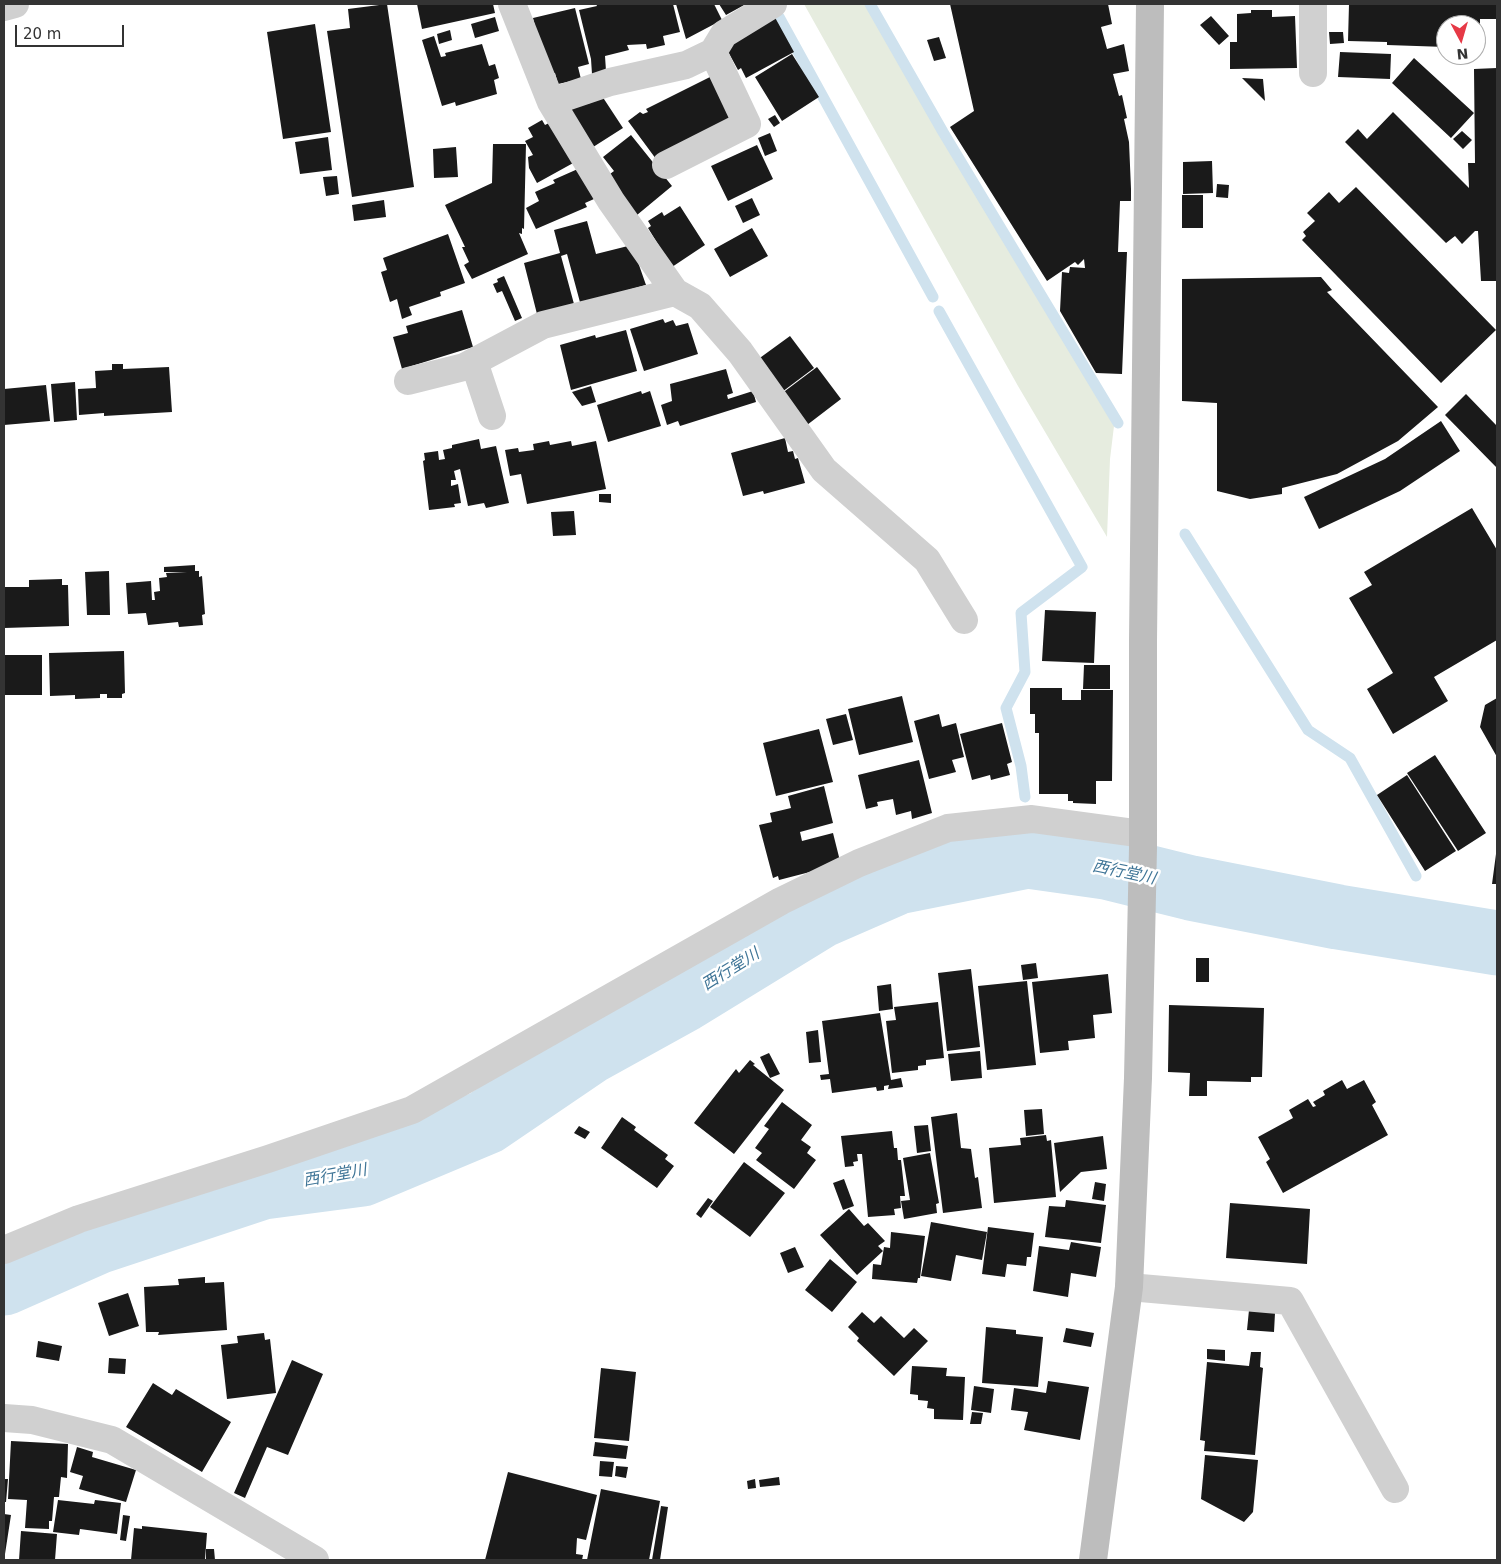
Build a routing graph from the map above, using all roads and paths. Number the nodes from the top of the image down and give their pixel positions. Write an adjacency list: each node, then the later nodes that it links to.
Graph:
1 (15, 4): 6 (street)
2 (512, 4): 9 (street)
3 (773, 4): 7 (street)
4 (1150, 4): 16 (street)
5 (1313, 4): 8 (street)
6 (4, 7)
7 (712, 52): 9 (street); 10 (street)
8 (1313, 73)
9 (551, 102): 11 (street)
10 (666, 165)
11 (675, 292): 12 (street); 15 (street)
12 (474, 362): 13 (street); 14 (street)
13 (408, 381)
14 (492, 416)
15 (964, 620)
16 (1143, 841): 17 (street); 18 (street)
17 (4, 1250)
18 (1129, 1287): 20 (street); 22 (street)
19 (4, 1418): 21 (street)
20 (1395, 1489)
21 (315, 1560)
22 (1093, 1560)

